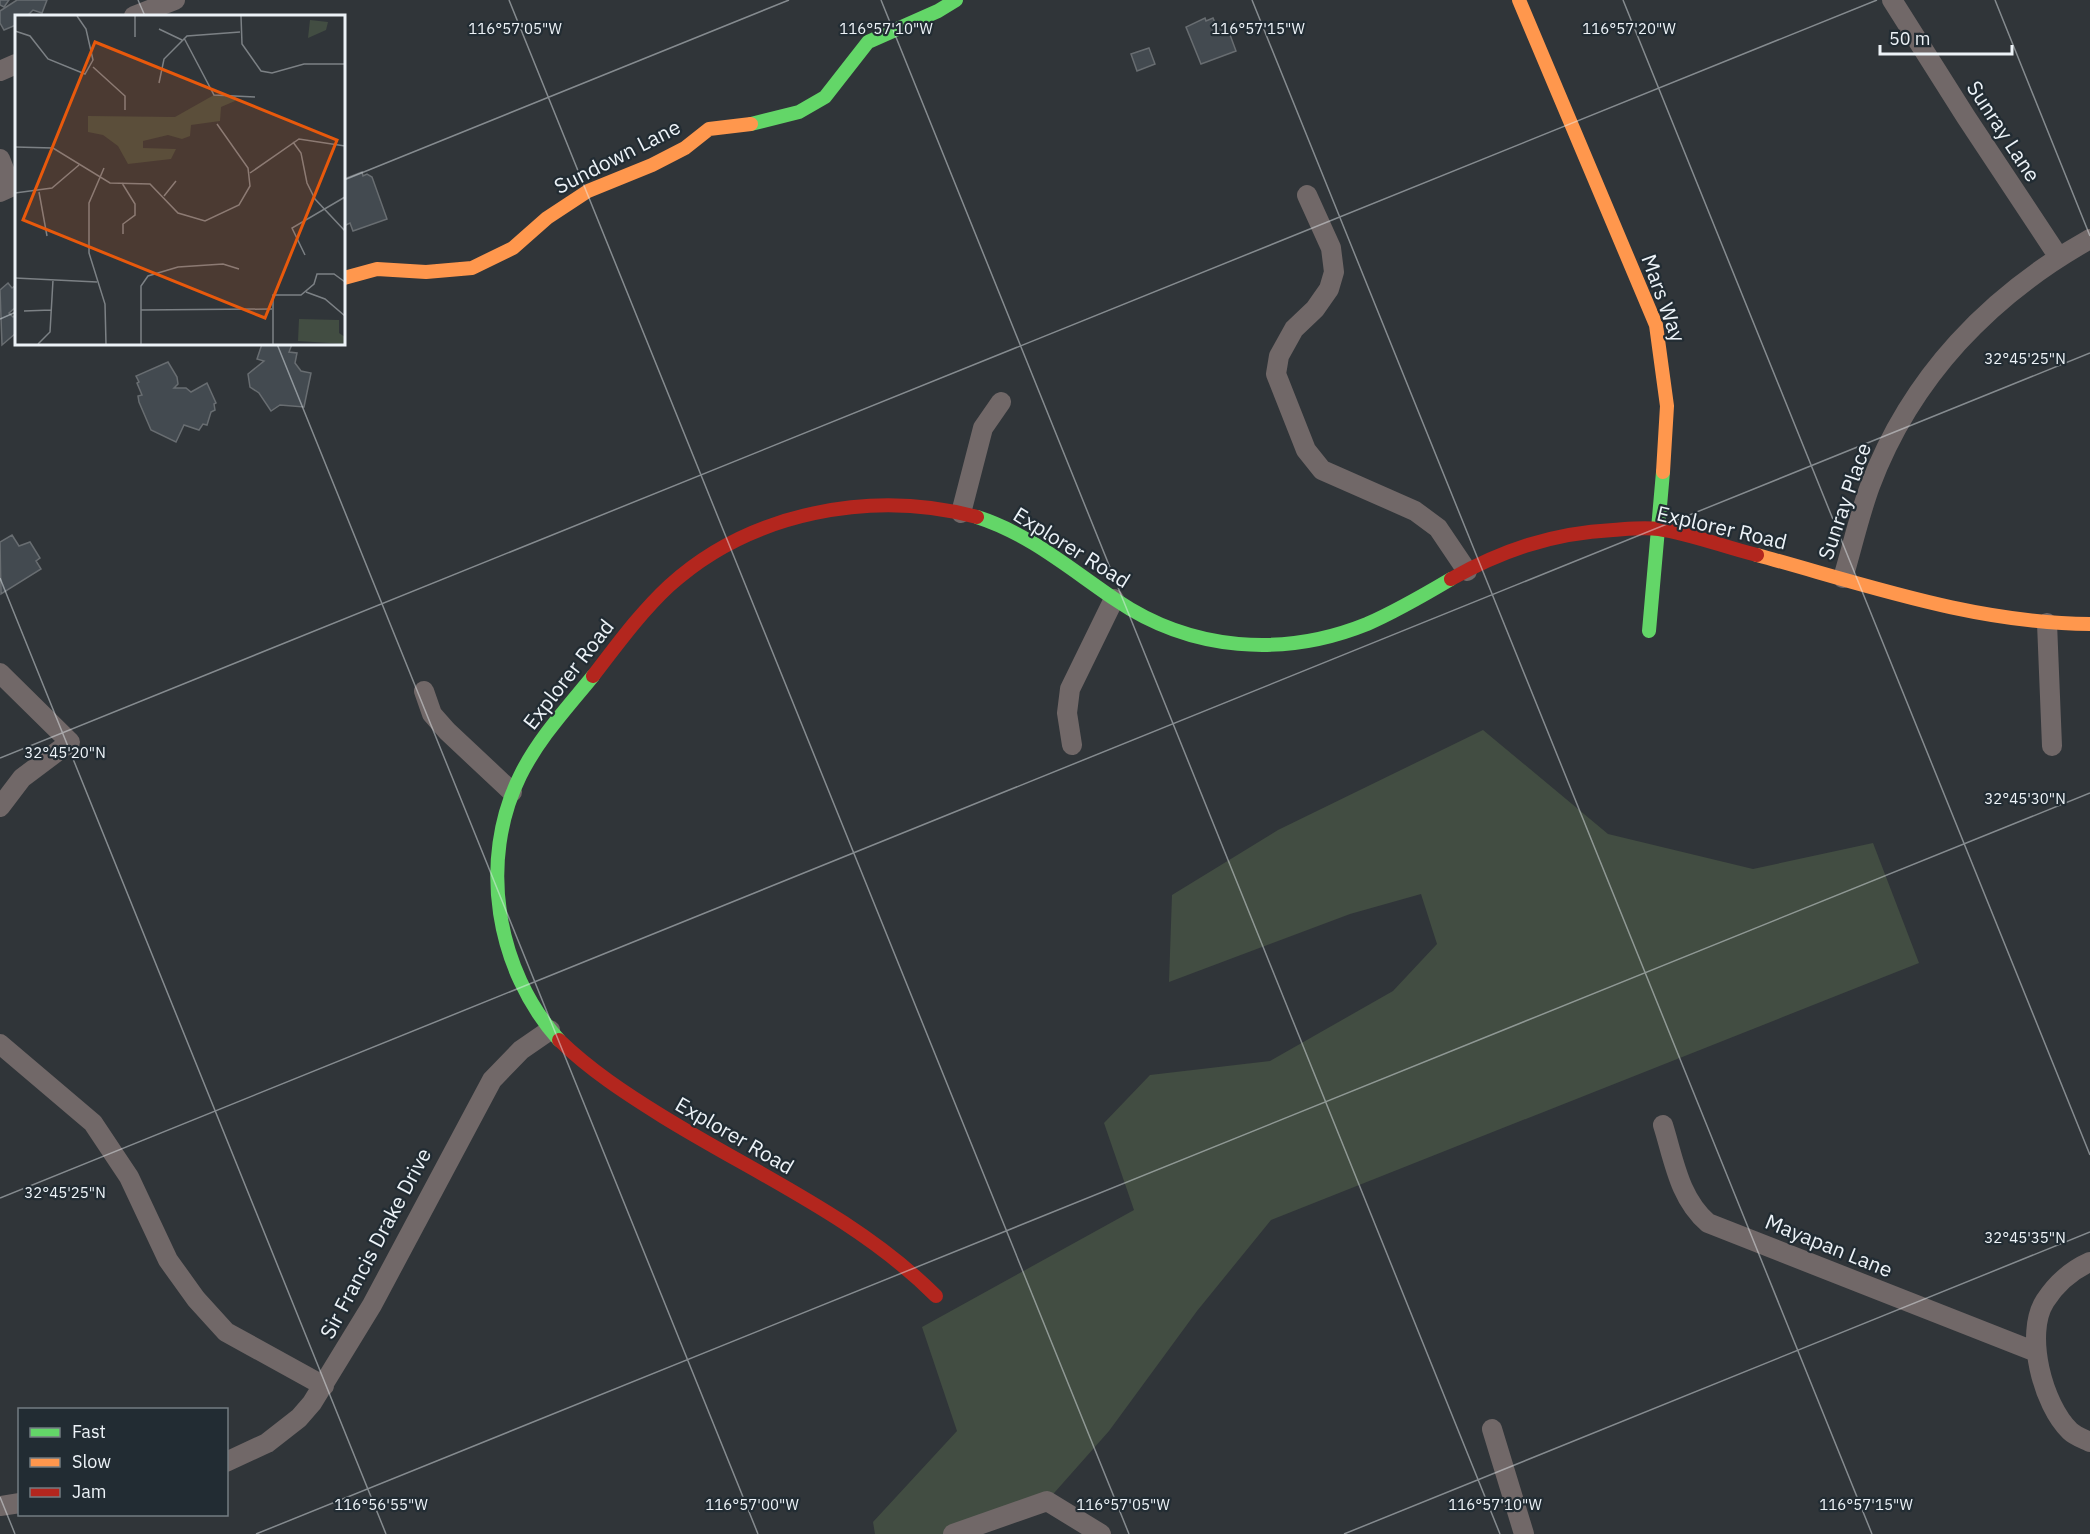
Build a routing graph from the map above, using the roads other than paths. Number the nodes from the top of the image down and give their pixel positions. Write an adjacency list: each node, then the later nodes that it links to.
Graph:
1 (174, 0): 5 (street)
2 (956, 0): 13 (street, Sundown Lane)
3 (1519, 0): 16 (street, Mars Way)
4 (1892, 0): 12 (street, Sunray Lane)
5 (136, 15)
6 (15, 64): 7 (street)
7 (0, 71)
8 (0, 159): 9 (street)
9 (0, 192)
10 (1307, 195): 17 (street)
11 (2090, 239): 12 (street, Sunray Place)
12 (2058, 256): 18 (street, Sunray Place)
13 (345, 278)
14 (1001, 402): 15 (street)
15 (961, 513): 19 (street, Explorer Road); 27 (street, Explorer Road)
16 (1658, 529): 17 (street, Explorer Road); 18 (street, Explorer Road); 22 (street, Mars Way)
17 (1467, 571): 19 (street, Explorer Road)
18 (1843, 578): 20 (street, Explorer Road)
19 (1114, 599): 25 (street)
20 (2047, 622): 21 (street, Explorer Road); 26 (street)
21 (2090, 624)
22 (1649, 631)
23 (0, 673): 28 (street)
24 (424, 691): 27 (street)
25 (1072, 745)
26 (2052, 746)
27 (512, 792): 29 (street, Explorer Road)
28 (0, 807)
29 (550, 1030): 33 (street, Explorer Road); 35 (street, Sir Francis Drake Drive)
30 (0, 1044): 35 (street)
31 (1663, 1125): 34 (street, Mayapan Lane)
32 (2090, 1262): 34 (street)
33 (936, 1296)
34 (2036, 1352): 37 (street)
35 (324, 1386): 38 (street, Sir Francis Drake Drive)
36 (1492, 1428): 43 (street)
37 (2090, 1442)
38 (228, 1461)
39 (18, 1503): 40 (street)
40 (0, 1506)
41 (953, 1534): 42 (street)
42 (1101, 1534)
43 (1524, 1534)

